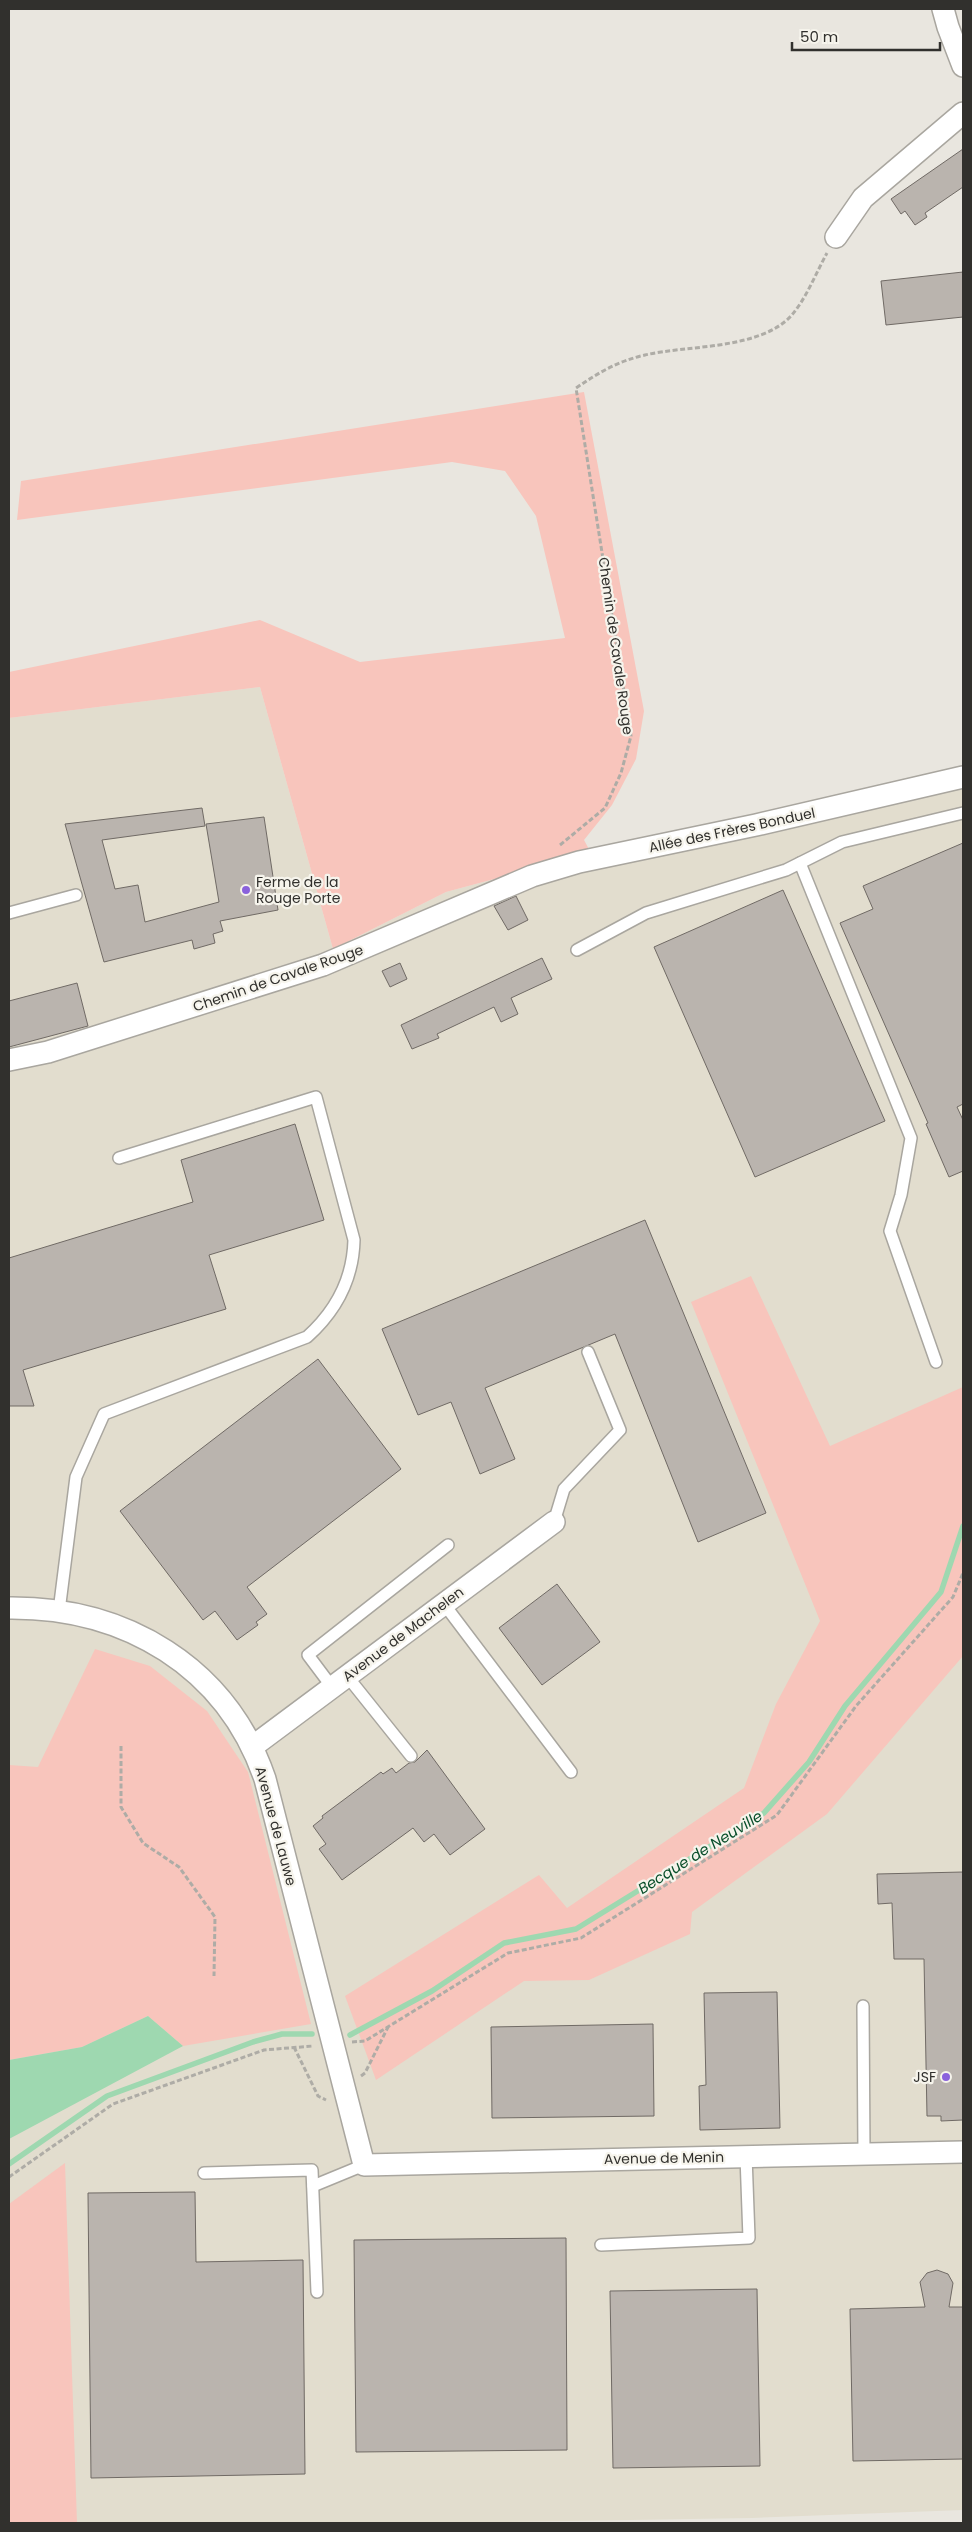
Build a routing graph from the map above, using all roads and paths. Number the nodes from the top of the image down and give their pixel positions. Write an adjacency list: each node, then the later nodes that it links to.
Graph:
1 (943, 9): 2 (street)
2 (963, 66)
3 (963, 113): 4 (street)
4 (836, 237): 7 (path, Chemin de Cavale Rouge)
5 (963, 777): 9 (street, Allée des Frères Bonduel)
6 (963, 813): 8 (lane)
7 (552, 851)
8 (800, 863): 12 (lane); 16 (lane)
9 (502, 887): 13 (street, Chemin de Cavale Rouge)
10 (76, 895): 11 (lane)
11 (9, 914)
12 (577, 950)
13 (9, 1060)
14 (119, 1158): 22 (lane)
15 (588, 1352): 17 (lane)
16 (936, 1362)
17 (554, 1522): 20 (street, Avenue de Machelen)
18 (448, 1545): 23 (lane)
19 (963, 1573): 30 (path)
20 (444, 1604): 23 (street, Avenue de Machelen); 27 (lane)
21 (9, 1608): 22 (street, Avenue de Lauwe)
22 (59, 1610): 25 (street, Avenue de Lauwe)
23 (340, 1682): 25 (street, Avenue de Machelen); 26 (lane)
24 (120, 1746): 28 (path)
25 (252, 1747): 34 (street, Avenue de Lauwe)
26 (411, 1756)
27 (570, 1772)
28 (214, 1976)
29 (862, 2006): 37 (lane)
30 (389, 2027): 31 (path); 34 (path)
31 (351, 2042)
32 (312, 2046): 33 (path)
33 (294, 2047): 35 (path); 41 (path)
34 (344, 2088): 35 (street, Avenue de Lauwe)
35 (351, 2113): 39 (street, Avenue de Lauwe)
36 (963, 2152): 37 (street, Avenue de Menin)
37 (864, 2154): 38 (street, Avenue de Menin)
38 (746, 2156): 39 (street, Avenue de Menin); 43 (lane)
39 (364, 2164): 42 (lane)
40 (204, 2173): 42 (lane)
41 (9, 2177)
42 (313, 2186): 44 (lane)
43 (601, 2245)
44 (317, 2292)

